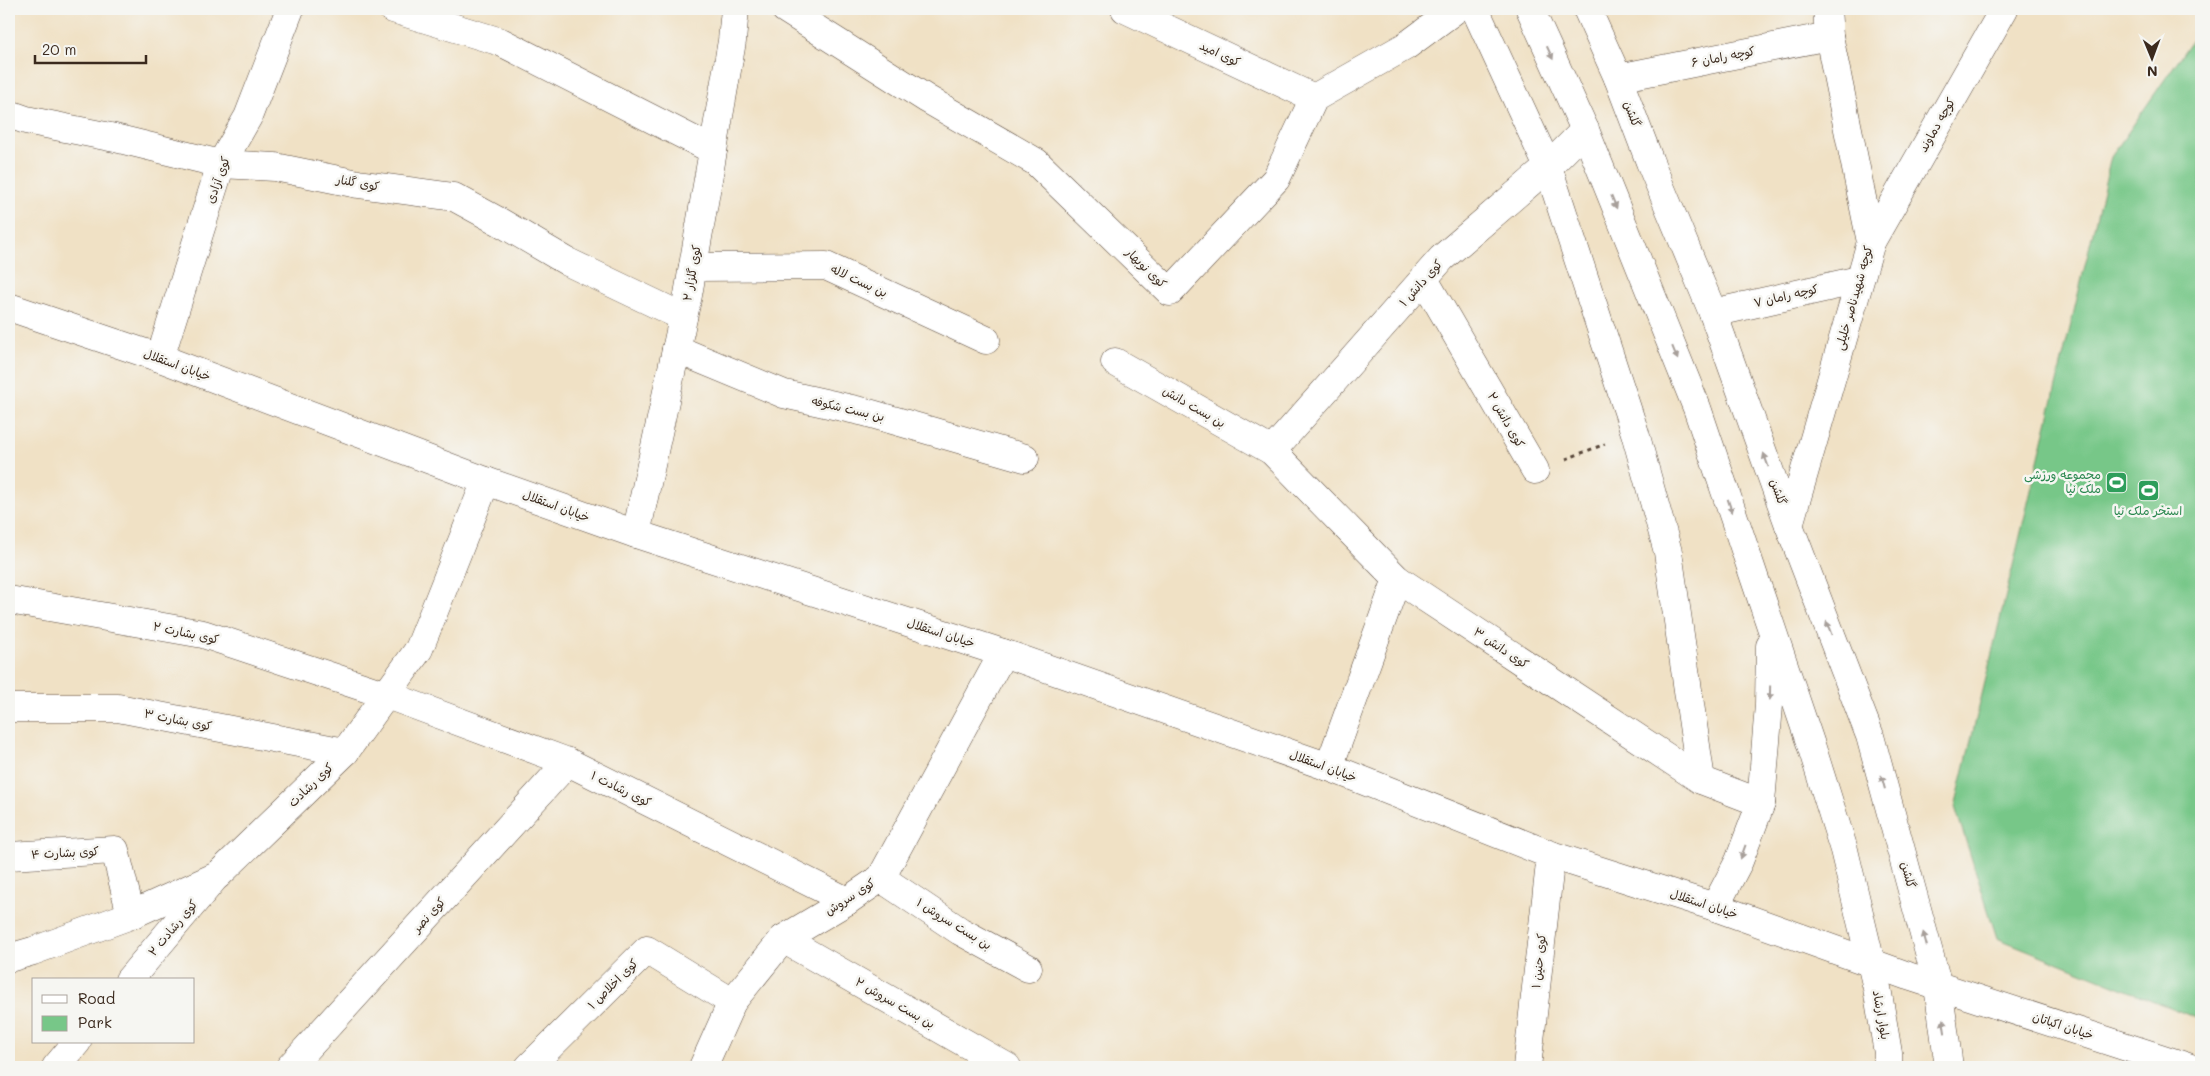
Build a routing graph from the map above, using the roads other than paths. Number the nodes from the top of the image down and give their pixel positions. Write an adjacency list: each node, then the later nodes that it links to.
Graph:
1 (286, 9): 18 (street, کوی آزادی)
2 (393, 9): 17 (street)
3 (735, 9): 17 (street, کوی گلزار ۲)
4 (785, 9): 14 (street, کوی نوبهار)
5 (1126, 9): 14 (street, کوی امید)
6 (1456, 9): 14 (street)
7 (1475, 9): 19 (street)
8 (1530, 9): 16 (street, one-way to 16)
9 (1587, 9): 13 (street, گلشن)
10 (1826, 9): 12 (street, کوچه شهیدناصر خلیلی)
11 (2004, 9): 20 (street, کوچه دماوند)
12 (1829, 36): 13 (street, کوچه رامان ۶); 20 (street, کوچه شهیدناصر خلیلی)
13 (1618, 78): 25 (street, گلشن)
14 (1314, 98)
15 (9, 114): 18 (street, کوی گلنار)
16 (1585, 130): 19 (street, کوی دانش ۱); 39 (street, one-way to 39)
17 (713, 150): 21 (street, کوی گلزار ۲)
18 (221, 164): 26 (street, کوی گلنار); 29 (street, کوی آزادی)
19 (1548, 167): 22 (street, کوی دانش ۱); 46 (street)
20 (1871, 242): 23 (street, کوچه شهیدناصر خلیلی)
21 (693, 268): 26 (street, کوی گلزار ۲); 27 (street, بن بست لاله)
22 (1424, 279): 31 (street, کوی دانش ۱); 33 (street, کوی دانش ۲)
23 (1859, 280): 25 (street, کوچه رامان ۷); 35 (street, کوچه شهیدناصر خلیلی)
24 (9, 307): 29 (street, خیابان استقلال)
25 (1713, 313): 35 (street, گلشن, one-way to 25)
26 (683, 317): 28 (street, کوی گلزار ۲)
27 (986, 340)
28 (676, 350): 32 (street, بن بست شکوفه); 36 (street, کوی گلزار ۲)
29 (160, 358): 34 (street, خیابان استقلال)
30 (1115, 362): 31 (street, بن بست دانش)
31 (1272, 451): 37 (street, کوی دانش ۳)
32 (1025, 458)
33 (1535, 470)
34 (486, 481): 36 (street, خیابان استقلال); 41 (street, کوی رشادت)
35 (1790, 525): 60 (street, گلشن, one-way to 35)
36 (636, 534): 40 (street, خیابان استقلال)
37 (1397, 579): 45 (street); 46 (street, کوی دانش ۳)
38 (9, 600): 41 (street, کوی بشارت ۲)
39 (1771, 627): 47 (street, one-way to 47); 57 (street)
40 (1003, 653): 45 (street, خیابان استقلال); 51 (street, کوی سروش)
41 (387, 695): 43 (street, کوی رشادت); 44 (street, کوی رشادت ۱)
42 (9, 708): 43 (street, کوی بشارت ۳)
43 (345, 752): 50 (street, کوی رشادت)
44 (568, 762): 52 (street, کوی رشادت ۱); 64 (street, کوی نصر)
45 (1329, 767): 48 (street, خیابان استقلال)
46 (1701, 780): 47 (street, کوی دانش ۳)
47 (1761, 803): 53 (street, one-way to 53)
48 (1551, 855): 53 (street, خیابان استقلال); 68 (street, کوی حنین ۱)
49 (9, 856): 54 (street, کوی بشارت ۴)
50 (216, 876): 54 (street, کوی رشادت); 59 (street, کوی رشادت ۲)
51 (881, 878): 52 (street, کوی سروش); 58 (street, بن بست سروش ۱)
52 (847, 901): 55 (street, کوی سروش)
53 (1715, 907): 57 (street, خیابان استقلال)
54 (131, 915): 56 (street, کوی رشادت)
55 (783, 939): 61 (street, کوی سروش); 67 (street, بن بست سروش ۲)
56 (9, 958)
57 (1871, 963): 60 (street, خیابان استقلال); 69 (street, بلوار ارشاد)
58 (1028, 968)
59 (131, 978)
60 (1938, 986): 70 (street, one-way to 60); 71 (street, خیابان اکباتان)
61 (732, 1002): 65 (street, کوی اخلاص ۱); 66 (street, کوی سروش)
62 (75, 1044): 63 (street)
63 (56, 1067)
64 (290, 1067)
65 (529, 1067)
66 (702, 1067)
67 (1007, 1067)
68 (1527, 1067)
69 (1888, 1067)
70 (1949, 1067)
71 (2188, 1067)

